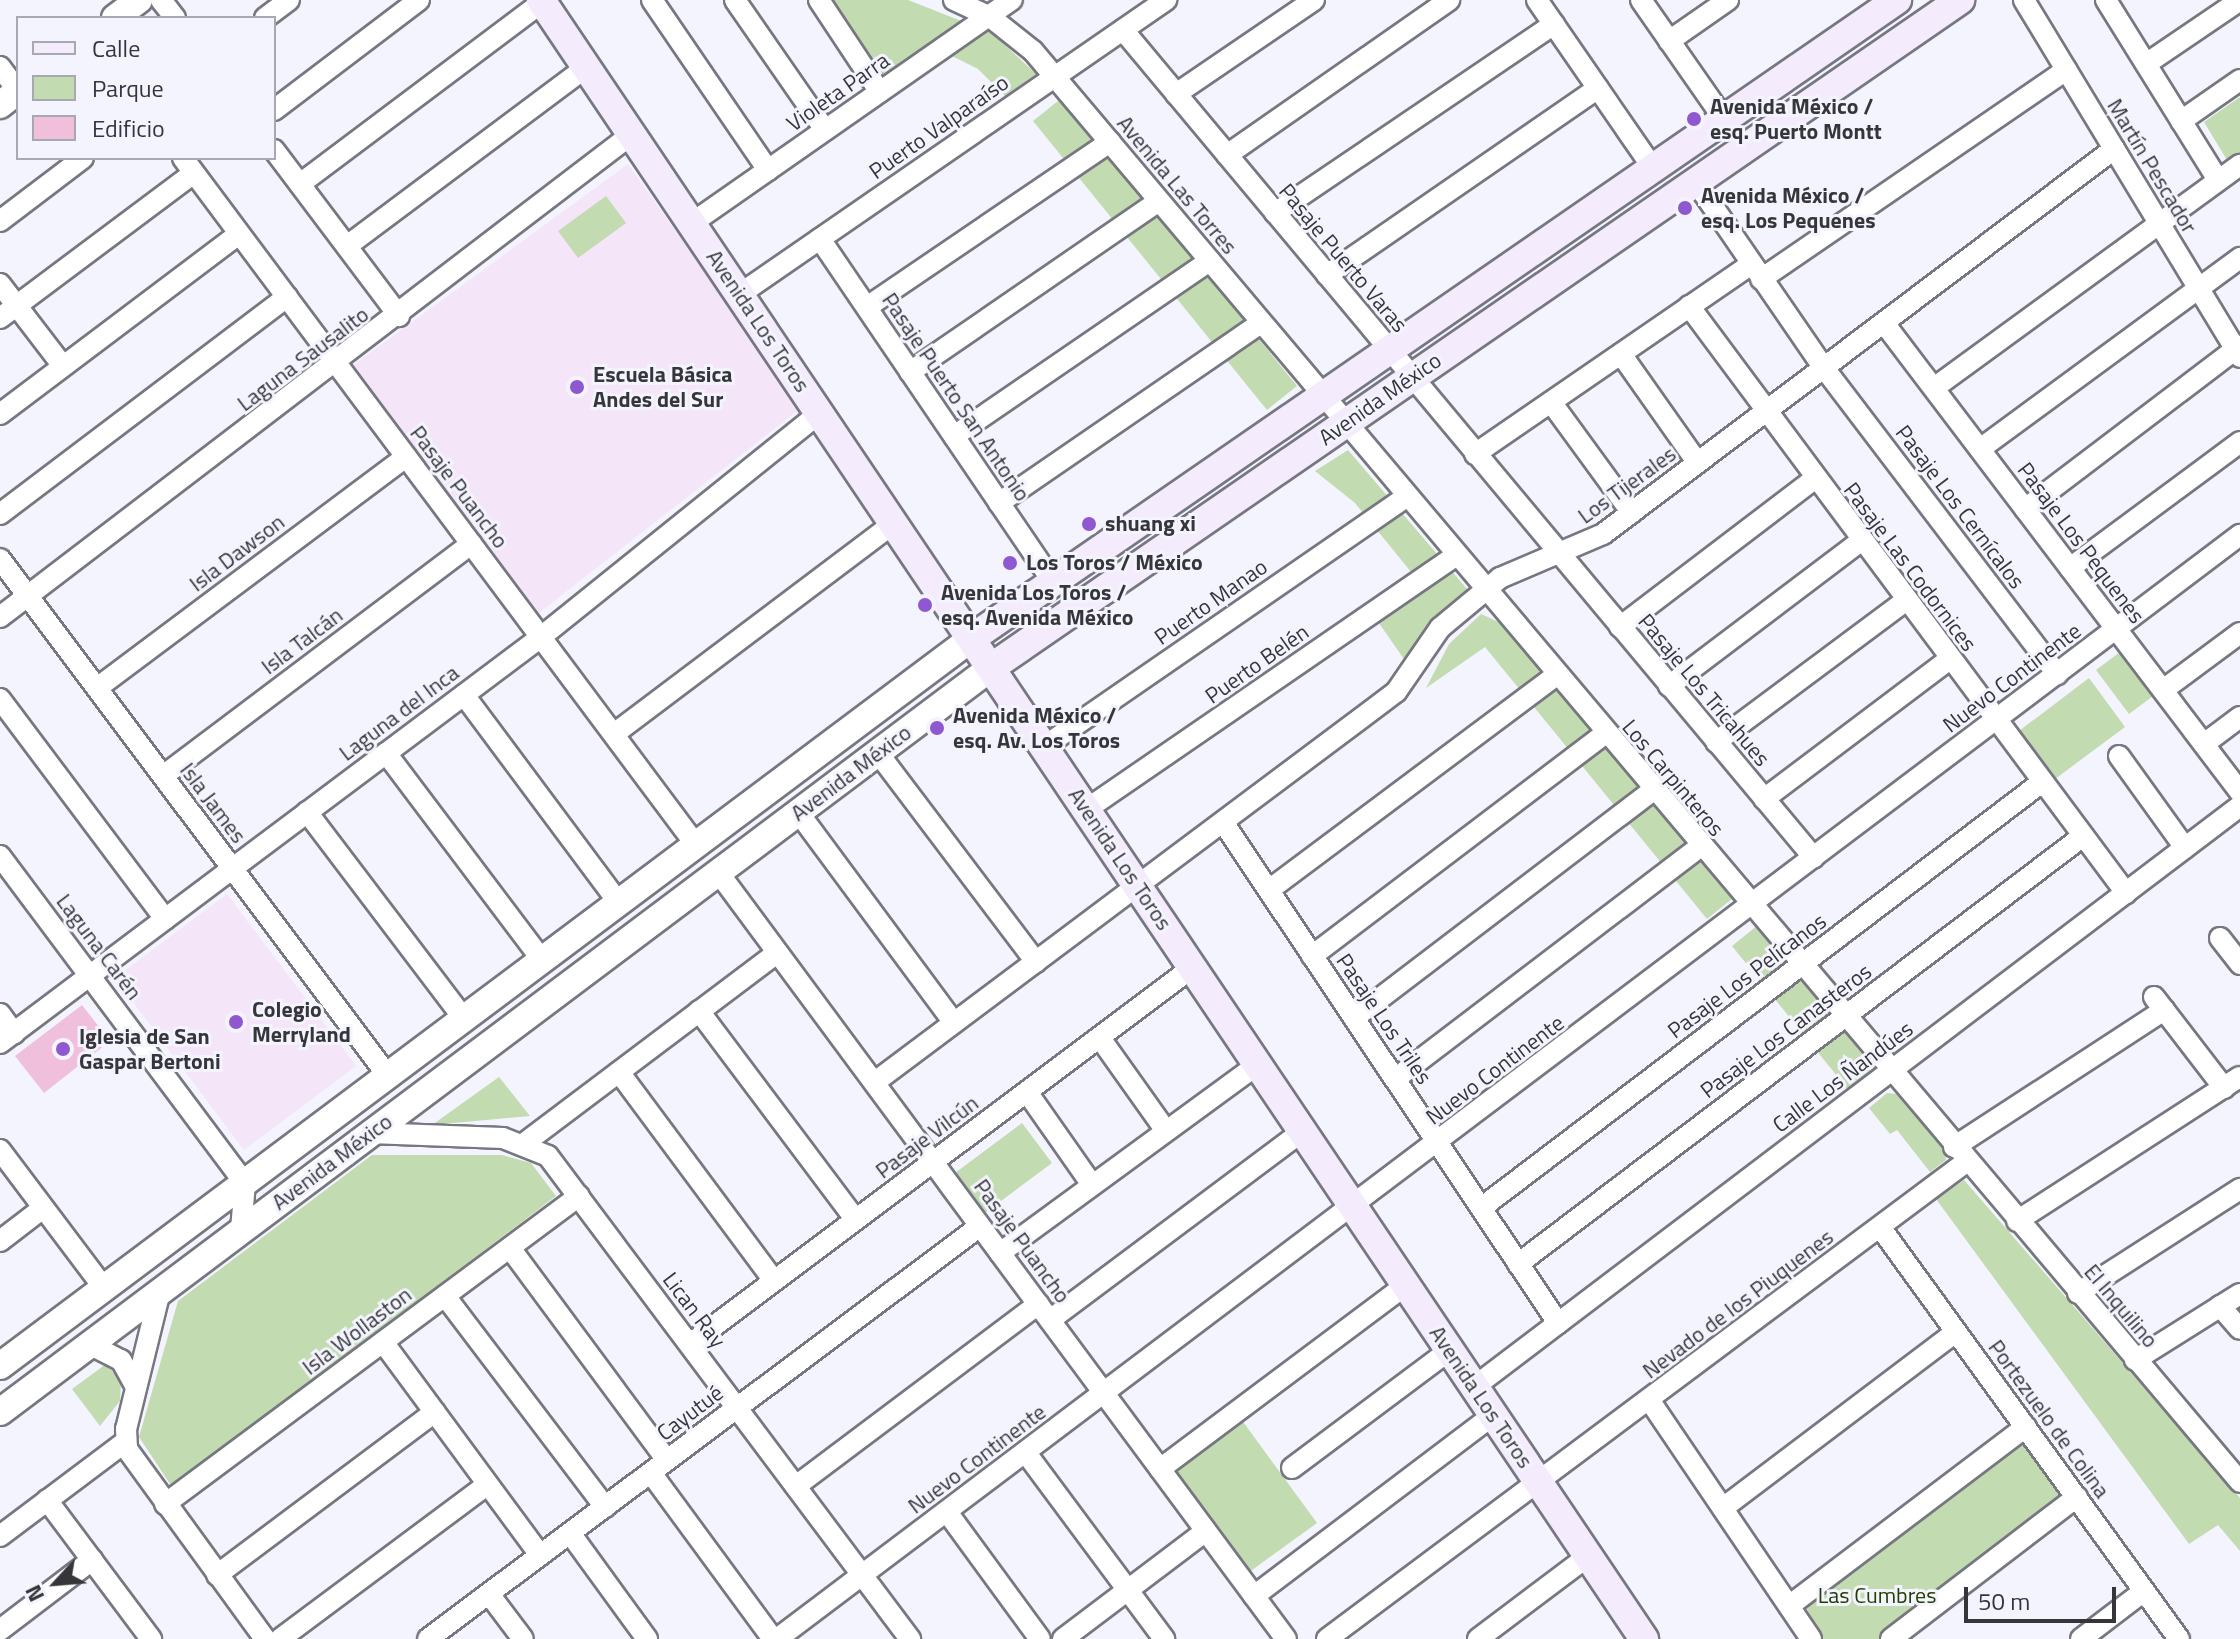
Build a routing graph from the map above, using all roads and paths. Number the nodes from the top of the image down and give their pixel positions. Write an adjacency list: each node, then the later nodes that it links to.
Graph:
1 (139, 0): 22 (street)
2 (161, 0): 23 (street)
3 (289, 0): 24 (street)
4 (419, 0): 41 (street)
5 (652, 0): 54 (street)
6 (735, 0): 44 (street)
7 (819, 0): 37 (street)
8 (954, 0): 25 (street, Avenida Las Torres)
9 (1012, 0): 25 (street, Violeta Parra)
10 (1166, 0): 27 (street, Puerto Valparaíso)
11 (1314, 0): 39 (street)
12 (1449, 0): 49 (street)
13 (1537, 0): 26 (street)
14 (1641, 0): 28 (street)
15 (1728, 0): 28 (street)
16 (1897, 0): 42 (main road, Avenida México)
17 (1960, 0): 56 (main road, Avenida México)
18 (2024, 0): 32 (street, Martín Pescador)
19 (2240, 0): 29 (street)
20 (542, 1): 31 (main road, Avenida Los Toros); 57 (street)
21 (2113, 2): 29 (street)
22 (118, 16)
23 (173, 16)
24 (268, 16)
25 (989, 16): 33 (street, Avenida Las Torres); 37 (street, Violeta Parra)
26 (1554, 24): 36 (street); 59 (street)
27 (1123, 30): 33 (street, Puerto Valparaíso); 39 (street, Pasaje Puerto Varas)
28 (1669, 41): 42 (street)
29 (2146, 64): 43 (street)
30 (0, 67): 35 (street)
31 (586, 67): 45 (main road, Avenida Los Toros); 65 (street)
32 (2066, 70): 47 (street, Martín Pescador); 68 (street)
33 (1055, 77): 46 (street, Avenida Las Torres); 64 (street, Puerto Valparaíso)
34 (2240, 80): 43 (street)
35 (16, 88)
36 (1598, 88): 53 (street); 69 (street)
37 (880, 92): 44 (street, Violeta Parra)
38 (16, 93): 40 (street)
39 (1176, 94): 49 (street, Pasaje Puerto Varas)
40 (0, 105)
41 (276, 108)
42 (1724, 119): 53 (main road, Avenida México)
43 (2181, 121): 55 (street)
44 (825, 130): 54 (street, Violeta Parra)
45 (632, 134): 62 (main road, Avenida Los Toros); 77 (street, Laguna Sausalito)
46 (1110, 142): 58 (street, Avenida Las Torres); 76 (street)
47 (2114, 149): 61 (street, Martín Pescador); 80 (street, Los Tijerales)
48 (276, 153): 57 (street)
49 (1227, 155): 59 (street, Pasaje Puerto Varas)
50 (80, 160): 60 (street)
51 (188, 165): 63 (street, Pasaje Puancho); 74 (street)
52 (2240, 165): 55 (street)
53 (1653, 168): 81 (main road, Avenida México)
54 (768, 170): 62 (street, Violeta Parra)
55 (2218, 180): 61 (street)
56 (1696, 182): 68 (street); 88 (main road, Avenida México)
57 (300, 184): 65 (street)
58 (1159, 201): 67 (street, Avenida Las Torres); 87 (street)
59 (1275, 213): 69 (street, Pasaje Puerto Varas)
60 (0, 221)
61 (2158, 222): 71 (street, Martín Pescador); 89 (street)
62 (692, 223): 72 (main road, Avenida Los Toros)
63 (239, 234): 73 (street, Pasaje Puancho); 85 (street)
64 (820, 239): 72 (street, Puerto Valparaíso); 76 (street, Pasaje Puerto San Antonio)
65 (347, 246): 77 (street)
66 (2240, 258): 71 (street)
67 (1210, 261): 79 (street, Avenida Las Torres); 96 (street)
68 (1756, 272): 75 (street); 86 (street)
69 (1327, 275): 81 (street, Pasaje Puerto Varas)
70 (0, 284): 74 (street)
71 (2198, 287): 82 (street, Martín Pescador); 98 (street)
72 (740, 294): 92 (main road, Avenida Los Toros)
73 (287, 297): 84 (street, Pasaje Puancho); 107 (street)
74 (17, 306): 78 (street); 85 (street)
75 (1689, 306): 83 (street); 93 (street, Pasaje Las Codornices)
76 (867, 307): 87 (street, Pasaje Puerto San Antonio)
77 (399, 316): 84 (street, Laguna Sausalito)
78 (0, 318)
79 (1261, 323): 90 (street, Avenida Las Torres); 104 (street)
80 (1884, 323): 86 (street, Los Tijerales); 89 (street, Pasaje Los Pequenes)
81 (1389, 350): 88 (street, Pasaje Puerto Varas); 90 (main road, Avenida México)
82 (2239, 351): 105 (street)
83 (1621, 354): 91 (street); 101 (street)
84 (337, 364): 100 (street, Pasaje Puancho); 118 (street, Laguna Sausalito)
85 (63, 366): 94 (street)
86 (1824, 368): 93 (street, Los Tijerales); 128 (street, Pasaje Los Cernícalos)
87 (910, 372): 96 (street, Pasaje Puerto San Antonio)
88 (1412, 377): 95 (main road, Avenida México); 99 (street, Pasaje Puerto Varas)
89 (1934, 388): 98 (street, Pasaje Los Pequenes)
90 (1322, 397): 95 (street, Avenida Las Torres); 116 (main road, Avenida México)
91 (1551, 402): 99 (street); 106 (street)
92 (820, 413): 108 (main road, Avenida Los Toros); 124 (street, Laguna del Inca)
93 (1764, 413): 101 (street, Los Tijerales); 102 (street, Pasaje Las Codornices)
94 (0, 414)
95 (1344, 424): 103 (street, Los Carpinteros); 127 (main road, Avenida México)
96 (954, 436): 104 (street, Pasaje Puerto San Antonio)
97 (2240, 442): 115 (street)
98 (1980, 449): 105 (street, Pasaje Los Pequenes)
99 (1475, 454): 112 (street, Pasaje Puerto Varas)
100 (406, 457): 111 (street, Pasaje Puancho); 131 (street, Isla Dawson)
101 (1698, 463): 106 (street, Los Tijerales)
102 (1814, 479): 110 (street, Pasaje Las Codornices); 121 (street)
103 (1404, 498): 113 (street, Los Carpinteros); 141 (street, Puerto Manao)
104 (999, 503): 116 (street, Pasaje Puerto San Antonio)
105 (2025, 509): 115 (street, Pasaje Los Pequenes)
106 (1632, 513): 112 (street, Los Tijerales)
107 (0, 514)
108 (894, 523): 125 (main road, Avenida Los Toros); 137 (street)
109 (2240, 535): 122 (street, Nuevo Continente)
110 (1861, 541): 119 (street, Pasaje Las Codornices); 130 (street)
111 (471, 544): 124 (street, Pasaje Puancho); 145 (street, Isla Talcán)
112 (1558, 553): 117 (street, Los Tijerales); 121 (street, Pasaje Los Tricahues)
113 (1454, 557): 117 (street, Los Carpinteros); 151 (street, Puerto Belén)
114 (0, 559): 118 (street, Isla James)
115 (2070, 568): 122 (street, Pasaje Los Pequenes)
116 (1053, 582): 125 (main road, Avenida México)
117 (1483, 591): 129 (street, Los Carpinteros); 154 (street, Los Tijerales)
118 (27, 596): 120 (street, Laguna Sausalito); 131 (street, Isla James)
119 (1905, 601): 126 (street, Pasaje Las Codornices); 139 (street)
120 (0, 617)
121 (1620, 627): 130 (street, Pasaje Los Tricahues)
122 (2117, 629): 128 (street, Nuevo Continente); 132 (street, Pasaje Los Pequenes)
123 (2240, 633): 132 (street)
124 (541, 637): 133 (street, Laguna del Inca); 137 (street, Pasaje Puancho)
125 (972, 638): 127 (main road, Avenida Los Toros); 156 (street, Avenida México)
126 (1950, 659): 136 (street, Pasaje Las Codornices); 149 (street)
127 (992, 667): 141 (main road, Avenida Los Toros); 143 (street, Avenida México)
128 (2057, 674): 136 (street, Nuevo Continente)
129 (1555, 676): 138 (street, Los Carpinteros); 164 (street)
130 (1669, 686): 139 (street, Pasaje Los Tricahues)
131 (97, 688): 145 (street, Isla James)
132 (2163, 690): 140 (street, Pasaje Los Pequenes)
133 (464, 695): 142 (street, Laguna del Inca); 166 (street)
134 (0, 699): 168 (street)
135 (2240, 717): 140 (street)
136 (1996, 720): 146 (street, Pasaje Las Codornices); 160 (street, Nuevo Continente)
137 (614, 734): 156 (street, Pasaje Puancho)
138 (1604, 734): 147 (street, Los Carpinteros); 171 (street)
139 (1716, 742): 149 (street, Pasaje Los Tricahues)
140 (2204, 744): 148 (street, Pasaje Los Pequenes)
141 (1045, 746): 151 (main road, Avenida Los Toros)
142 (386, 753): 152 (street, Laguna del Inca); 172 (street)
143 (878, 753): 153 (street, Avenida México); 173 (street)
144 (2119, 756): 158 (street)
145 (163, 776): 161 (street, Isla James)
146 (2042, 782): 155 (street, Pasaje Las Codornices); 175 (street, Pasaje Los Pelícanos)
147 (1652, 791): 157 (street, Los Carpinteros); 181 (street)
148 (2240, 792)
149 (1764, 799): 160 (street, Pasaje Los Tricahues)
150 (2240, 806): 158 (street, Calle Los Ñandúes)
151 (1087, 809): 163 (main road, Avenida Los Toros)
152 (307, 812): 161 (street, Laguna del Inca); 182 (street)
153 (798, 812): 162 (street, Avenida México); 183 (street)
154 (1223, 822): 163 (street, Los Tijerales); 164 (street, Pasaje Los Triles)
155 (2083, 836): 165 (street, Pasaje Las Codornices); 180 (street, Pasaje Los Canasteros)
156 (696, 845): 166 (street, Avenida México)
157 (1699, 847): 167 (street, Los Carpinteros); 190 (street)
158 (2185, 848): 165 (street, Calle Los Ñandúes)
159 (0, 856): 177 (street, Laguna Carén)
160 (1814, 858): 167 (street, Nuevo Continente)
161 (232, 869): 168 (street, Laguna del Inca); 189 (street, Isla James)
162 (718, 872): 170 (street, Pasaje Puancho); 196 (street, Avenida México)
163 (1138, 886): 173 (street, Los Tijerales); 176 (main road, Avenida Los Toros)
164 (1269, 890): 171 (street, Pasaje Los Triles)
165 (2126, 893): 188 (street, Calle Los Ñandúes)
166 (619, 903): 172 (street, Avenida México)
167 (1750, 907): 175 (street, Los Carpinteros); 198 (street, Nuevo Continente)
168 (165, 919): 177 (street, Laguna del Inca)
169 (2220, 938): 174 (street)
170 (777, 953): 178 (street); 191 (street, Pasaje Puancho)
171 (1312, 956): 181 (street, Pasaje Los Triles)
172 (542, 960): 182 (street, Avenida México)
173 (1036, 962): 183 (street, Los Tijerales)
174 (2240, 964)
175 (1800, 965): 180 (street, Los Carpinteros); 208 (street, Pasaje Los Pelícanos)
176 (1193, 967): 185 (street, Pasaje Vilcún); 186 (main road, Avenida Los Toros)
177 (90, 976): 184 (street, Laguna del Inca); 202 (street, Laguna Carén)
178 (699, 1011): 187 (street); 209 (street)
179 (0, 1014): 184 (street)
180 (1844, 1017): 188 (street, Los Carpinteros); 217 (street, Pasaje Los Canasteros)
181 (1354, 1018): 190 (street, Pasaje Los Triles)
182 (464, 1019): 189 (street, Avenida México)
183 (954, 1023): 191 (street, Los Tijerales)
184 (7, 1038)
185 (1100, 1038): 193 (street, Pasaje Vilcún); 194 (street)
186 (1258, 1064): 194 (street); 195 (main road, Avenida Los Toros)
187 (619, 1072): 197 (street); 218 (street)
188 (1890, 1072): 200 (street, Los Carpinteros); 227 (street, Calle Los Ñandúes)
189 (388, 1076): 202 (street, Avenida México)
190 (1395, 1079): 198 (street, Pasaje Los Triles)
191 (875, 1082): 201 (street, Pasaje Puancho)
192 (2232, 1082): 200 (street, Nevado de los Piuquenes); 210 (street)
193 (1027, 1092): 201 (street, Pasaje Vilcún); 203 (street)
194 (1166, 1131): 203 (street)
195 (1303, 1131): 206 (main road, Avenida Los Toros); 226 (street)
196 (370, 1133): 197 (street); 213 (street, Avenida México)
197 (526, 1142): 205 (street, Lican Ray)
198 (1438, 1144): 206 (street, Nuevo Continente); 208 (street, Pasaje Los Triles)
199 (0, 1150): 207 (street)
200 (1960, 1154): 210 (street, El Inquilino); 212 (street, Nevado de los Piuquenes)
201 (934, 1161): 209 (street, Pasaje Vilcún); 211 (street, Pasaje Puancho)
202 (245, 1183): 213 (street); 220 (street, Avenida México)
203 (1092, 1185): 216 (street)
204 (2240, 1189): 222 (street)
205 (579, 1196): 215 (street, Isla Wollaston); 232 (street, Lican Ray)
206 (1354, 1207): 219 (main road, Avenida Los Toros); 238 (street, Nuevo Continente)
207 (43, 1208): 214 (street); 220 (street)
208 (1481, 1208): 217 (street, Pasaje Los Triles)
209 (856, 1220): 218 (street, Pasaje Vilcún)
210 (2017, 1221): 222 (street, El Inquilino)
211 (980, 1226): 216 (street, Pasaje Puancho); 240 (street, Cayutué)
212 (1880, 1227): 229 (street, Portezuelo de Colina); 239 (street, Nevado de los Piuquenes)
213 (241, 1230): 221 (street, Avenida México)
214 (0, 1241)
215 (510, 1248): 224 (street, Isla Wollaston); 247 (street)
216 (1000, 1253): 226 (street, Pasaje Puancho)
217 (1518, 1264): 227 (street, Pasaje Los Triles)
218 (774, 1281): 232 (street, Pasaje Vilcún)
219 (1406, 1285): 233 (main road, Avenida Los Toros); 249 (street)
220 (104, 1288): 235 (street, Avenida México)
221 (160, 1291): 231 (street, Avenida México); 236 (street)
222 (2078, 1293): 234 (street, El Inquilino)
223 (2240, 1294): 225 (street)
224 (445, 1296): 230 (street, Isla Wollaston); 257 (street)
225 (2220, 1306): 228 (street); 234 (street)
226 (1044, 1312): 238 (street, Pasaje Puancho); 253 (street)
227 (1558, 1323): 237 (street, Calle Los Ñandúes)
228 (2240, 1329)
229 (1956, 1332): 244 (street, Portezuelo de Colina); 258 (street)
230 (383, 1342): 242 (street); 256 (street, Isla Wollaston)
231 (89, 1344): 236 (street); 241 (street, Avenida México)
232 (690, 1344): 240 (street, Lican Ray)
233 (1450, 1350): 237 (main road, Avenida Los Toros); 248 (street)
234 (2135, 1360): 250 (street, El Inquilino)
235 (0, 1366)
236 (136, 1387): 245 (street)
237 (1474, 1387): 243 (main road, Avenida Los Toros)
238 (1104, 1394): 246 (street, Nuevo Continente); 249 (street, Pasaje Puancho)
239 (1650, 1401): 252 (street, Nevado de los Piuquenes); 258 (street)
240 (738, 1407): 247 (street, Cayutué); 253 (street, Lican Ray)
241 (0, 1412)
242 (435, 1412): 251 (street); 267 (street)
243 (1493, 1415): 252 (main road, Avenida Los Toros); 271 (street)
244 (2026, 1427): 254 (street, Portezuelo de Colina); 272 (street)
245 (125, 1442): 255 (street); 256 (street)
246 (1026, 1453): 259 (street, Nuevo Continente); 268 (street)
247 (659, 1466): 257 (street, Cayutué); 280 (street)
248 (1292, 1468)
249 (1160, 1469): 260 (street, Pasaje Puancho)
250 (2240, 1482)
251 (488, 1484): 263 (street); 276 (street)
252 (1540, 1484): 264 (main road, Avenida Los Toros); 286 (street, Nevado de los Piuquenes)
253 (796, 1486): 266 (street, Lican Ray)
254 (2077, 1497): 269 (street, Portezuelo de Colina); 290 (street)
255 (47, 1500): 262 (street); 265 (street)
256 (165, 1504): 267 (street)
257 (605, 1507): 261 (street, Cayutué)
258 (1723, 1508): 272 (street)
259 (947, 1512): 266 (street, Nuevo Continente); 282 (street)
260 (1206, 1531): 268 (street); 271 (street, Pasaje Puancho)
261 (570, 1533): 263 (street, Cayutué); 279 (street)
262 (0, 1536)
263 (540, 1555): 270 (street, Cayutué)
264 (1588, 1556): 287 (street); 288 (main road, Avenida Los Toros)
265 (92, 1560): 273 (street); 274 (street)
266 (863, 1574): 280 (street, Nuevo Continente); 281 (street, Lican Ray)
267 (217, 1575): 275 (street)
268 (1128, 1590): 283 (street); 284 (street)
269 (2144, 1591): 291 (street); 292 (street, Portezuelo de Colina)
270 (489, 1594): 277 (street, Cayutué); 278 (street)
271 (1254, 1596): 285 (street, Pasaje Puancho)
272 (1789, 1606): 289 (street)
273 (0, 1630)
274 (144, 1637)
275 (265, 1639)
276 (280, 1639)
277 (428, 1639)
278 (523, 1639)
279 (647, 1639)
280 (775, 1639)
281 (910, 1639)
282 (1040, 1639)
283 (1063, 1639)
284 (1164, 1639)
285 (1286, 1639)
286 (1327, 1639)
287 (1478, 1639)
288 (1642, 1639)
289 (1811, 1639)
290 (1891, 1639)
291 (2081, 1639)
292 (2179, 1639)

